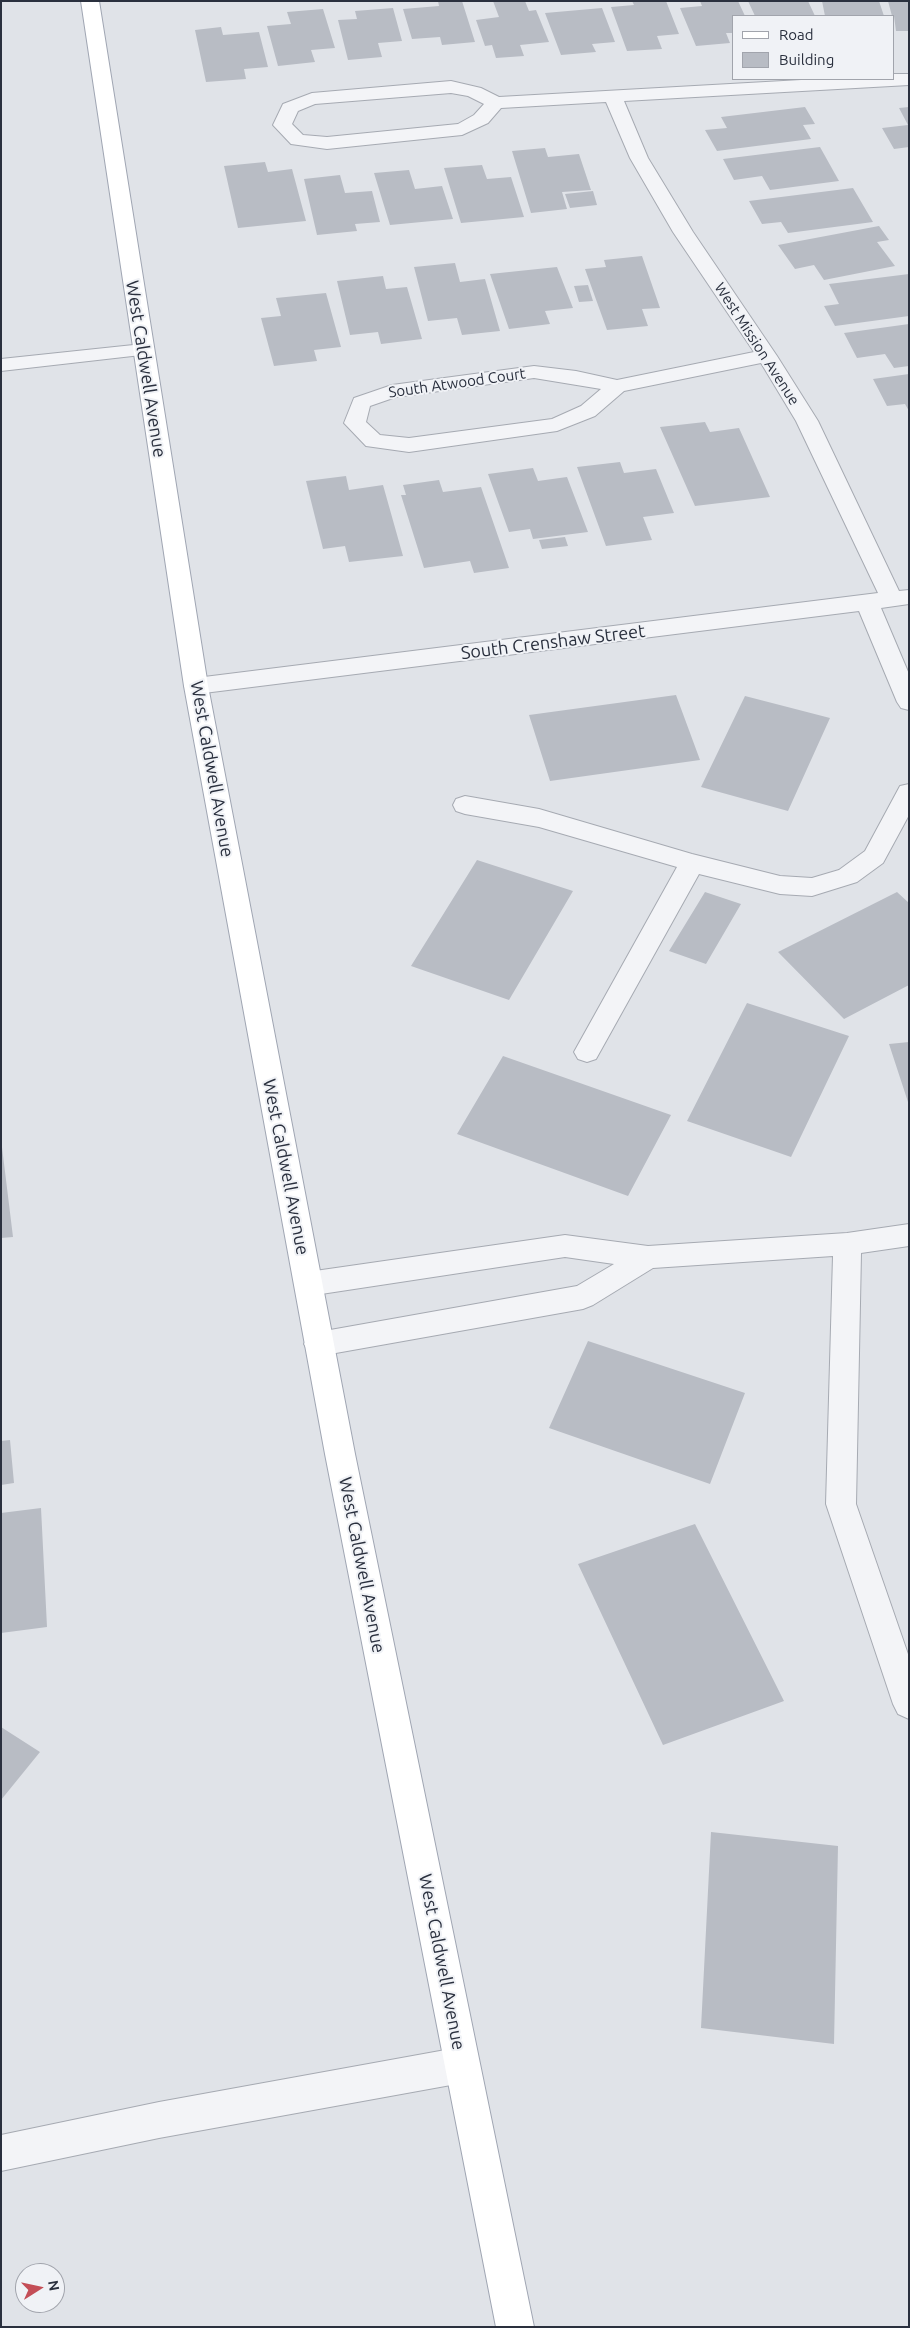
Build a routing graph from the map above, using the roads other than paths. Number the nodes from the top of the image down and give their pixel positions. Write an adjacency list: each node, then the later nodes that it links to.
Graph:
1 (90, 1): 7 (main road, West Caldwell Avenue)
2 (909, 79): 4 (street)
3 (890, 80): 5 (street)
4 (895, 80)
5 (612, 95): 6 (street); 8 (street, West Mission Avenue)
6 (496, 103): 6 (street)
7 (143, 350): 9 (street); 13 (main road, West Caldwell Avenue)
8 (767, 356): 10 (street, South Atwood Court); 11 (street, West Mission Avenue)
9 (1, 365)
10 (616, 386): 10 (street, South Atwood Court)
11 (901, 598): 12 (street, South Crenshaw Street)
12 (868, 602): 13 (street, South Crenshaw Street); 14 (street)
13 (196, 686): 22 (main road, West Caldwell Avenue)
14 (909, 702)
15 (464, 805): 17 (street)
16 (906, 805): 17 (street)
17 (692, 863): 18 (street)
18 (587, 1052)
19 (909, 1236): 20 (street)
20 (847, 1244): 21 (street); 24 (street)
21 (648, 1257): 22 (street); 23 (street)
22 (308, 1284): 23 (main road, West Caldwell Avenue)
23 (320, 1344): 25 (main road, West Caldwell Avenue)
24 (909, 1704)
25 (462, 2064): 26 (street); 27 (main road, West Caldwell Avenue)
26 (1, 2152)
27 (515, 2327)

